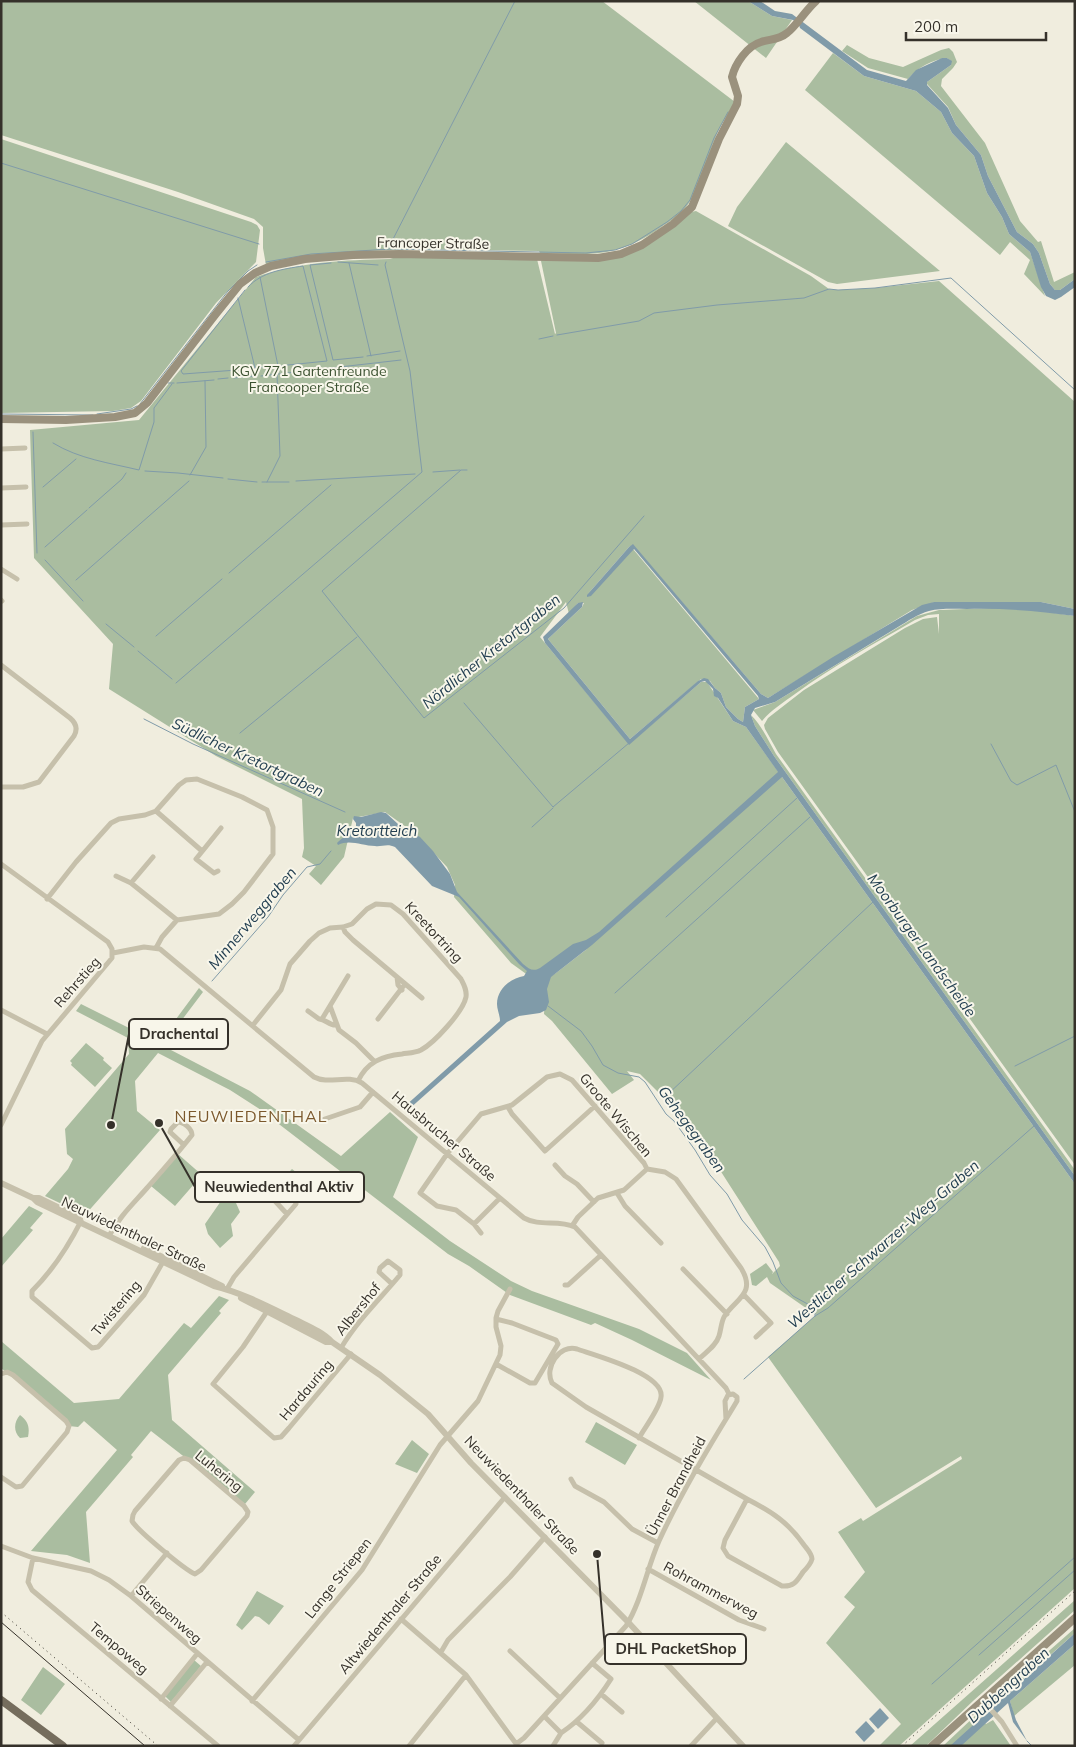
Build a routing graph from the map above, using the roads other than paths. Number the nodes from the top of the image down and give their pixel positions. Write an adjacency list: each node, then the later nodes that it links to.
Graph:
1 (816, 1): 2 (main road, Francoper Straße)
2 (1, 419)
3 (25, 448): 4 (street)
4 (1, 449)
5 (26, 487): 6 (street)
6 (1, 488)
7 (27, 524): 8 (street)
8 (1, 525)
9 (1, 569): 10 (street)
10 (17, 579)
11 (1, 666): 12 (street)
12 (1, 787)
13 (156, 811): 15 (street); 21 (street); 22 (street)
14 (221, 828): 15 (street)
15 (202, 851): 18 (street)
16 (153, 857): 20 (street)
17 (1, 864): 21 (street, Rehrstieg)
18 (218, 871)
19 (116, 876): 20 (street)
20 (131, 883): 22 (street)
21 (47, 898): 25 (street, Rehrstieg)
22 (177, 920): 24 (street)
23 (343, 927): 27 (street); 37 (street, Kreetortring); 39 (street, Kreetortring)
24 (156, 948): 25 (street); 37 (street)
25 (113, 953): 38 (street, Rehrstieg)
26 (348, 976): 31 (street)
27 (397, 977): 28 (street); 29 (street)
28 (405, 984): 29 (street); 30 (street)
29 (402, 990): 35 (street)
30 (422, 998)
31 (330, 1006): 34 (street); 36 (street)
32 (1, 1010): 38 (street)
33 (308, 1011): 34 (street)
34 (322, 1019): 36 (street)
35 (378, 1019)
36 (336, 1025): 39 (street)
37 (252, 1026): 40 (street)
38 (47, 1034): 45 (street, Rehrstieg)
39 (374, 1061): 40 (street)
40 (358, 1081): 41 (street, Hausbrucher Straße)
41 (373, 1092): 44 (street); 47 (street, Hausbrucher Straße)
42 (595, 1106): 43 (street, Groote Wischen); 43 (street); 49 (street, Groote Wischen)
43 (508, 1107): 47 (street, Groote Wischen)
44 (320, 1121)
45 (1, 1125)
46 (184, 1145): 46 (street); 59 (street)
47 (447, 1154): 52 (street, Hausbrucher Straße); 56 (street, Groote Wischen)
48 (555, 1165): 53 (street)
49 (647, 1170): 51 (street); 68 (street)
50 (1, 1183): 55 (street, Neuwiedenthaler Straße)
51 (618, 1193): 53 (street); 60 (street)
52 (500, 1198): 56 (street); 57 (street, Hausbrucher Straße)
53 (594, 1202): 57 (street)
54 (287, 1214): 54 (street); 66 (street)
55 (81, 1221): 59 (street, Neuwiedenthaler Straße); 62 (street, Twistering)
56 (474, 1224): 58 (street)
57 (572, 1226): 61 (street)
58 (481, 1233)
59 (110, 1234): 62 (street, Neuwiedenthaler Straße)
60 (660, 1243)
61 (601, 1255): 65 (street); 75 (street)
62 (164, 1260): 66 (street, Neuwiedenthaler Straße)
63 (683, 1269): 70 (street)
64 (392, 1284): 64 (street, Albershof); 73 (street, Albershof)
65 (565, 1285)
66 (227, 1289): 69 (street, Neuwiedenthaler Straße)
67 (510, 1289): 71 (street)
68 (744, 1295): 70 (street); 72 (street)
69 (269, 1309): 73 (street, Neuwiedenthaler Straße); 74 (street, Hardauring)
70 (727, 1314): 75 (street)
71 (496, 1319): 76 (street, Lange Striepen); 76 (street)
72 (756, 1337)
73 (341, 1348): 74 (street, Neuwiedenthaler Straße)
74 (351, 1354): 80 (street, Neuwiedenthaler Straße)
75 (699, 1359): 78 (street)
76 (496, 1364): 80 (street, Lange Striepen)
77 (1, 1374): 83 (street)
78 (729, 1394): 79 (street, Ünner Brandheid); 79 (street, Ünner Brandheid)
79 (726, 1419): 82 (street, Ünner Brandheid)
80 (447, 1436): 85 (street, Neuwiedenthaler Straße); 109 (street, Lange Striepen)
81 (639, 1438): 81 (street); 82 (street)
82 (695, 1471): 86 (street); 88 (street, Ünner Brandheid)
83 (1, 1476)
84 (571, 1479): 88 (street)
85 (504, 1497): 87 (street, Neuwiedenthaler Straße); 95 (street, Altwiedenthaler Straße)
86 (747, 1500): 86 (street)
87 (545, 1537): 96 (street, Neuwiedenthaler Straße); 99 (street)
88 (658, 1542): 92 (street, Ünner Brandheid)
89 (1, 1546): 91 (street, Striepenweg)
90 (167, 1553): 90 (street, Luhering); 93 (street)
91 (34, 1558): 93 (street, Striepenweg); 106 (street, Tempoweg)
92 (648, 1569): 96 (street, Ünner Brandheid); 97 (street, Rohrammerweg)
93 (131, 1596): 100 (street, Striepenweg)
94 (1075, 1618): 108 (main road)
95 (401, 1619): 99 (street); 116 (street, Altwiedenthaler Straße)
96 (628, 1622): 102 (street, Ünner Brandheid); 113 (street, Neuwiedenthaler Straße)
97 (764, 1629)
98 (510, 1651): 105 (street)
99 (441, 1652): 103 (street)
100 (197, 1654): 101 (street, Striepenweg); 106 (street)
101 (207, 1662): 109 (street, Striepenweg); 110 (street)
102 (592, 1663): 104 (street); 105 (street, Ünner Brandheid)
103 (466, 1675): 119 (street); 122 (street)
104 (601, 1694): 111 (street); 114 (street)
105 (560, 1698): 112 (street, Ünner Brandheid)
106 (161, 1699): 110 (street, Tempoweg)
107 (1, 1700): 118 (main road)
108 (983, 1701): 126 (main road); 127 (street)
109 (252, 1702): 116 (street, Striepenweg)
110 (170, 1706): 120 (street, Tempoweg)
111 (622, 1712)
112 (544, 1716): 115 (street); 119 (street, Ünner Brandheid)
113 (717, 1718): 124 (street); 125 (street, Neuwiedenthaler Straße)
114 (577, 1722): 115 (street); 117 (street)
115 (561, 1733): 123 (street)
116 (299, 1740): 121 (street, Altwiedenthaler Straße)
117 (602, 1743)
118 (59, 1745)
119 (517, 1745)
120 (218, 1746)
121 (294, 1746)
122 (409, 1746)
123 (553, 1746)
124 (691, 1746)
125 (743, 1746)
126 (932, 1746)
127 (1017, 1746)

